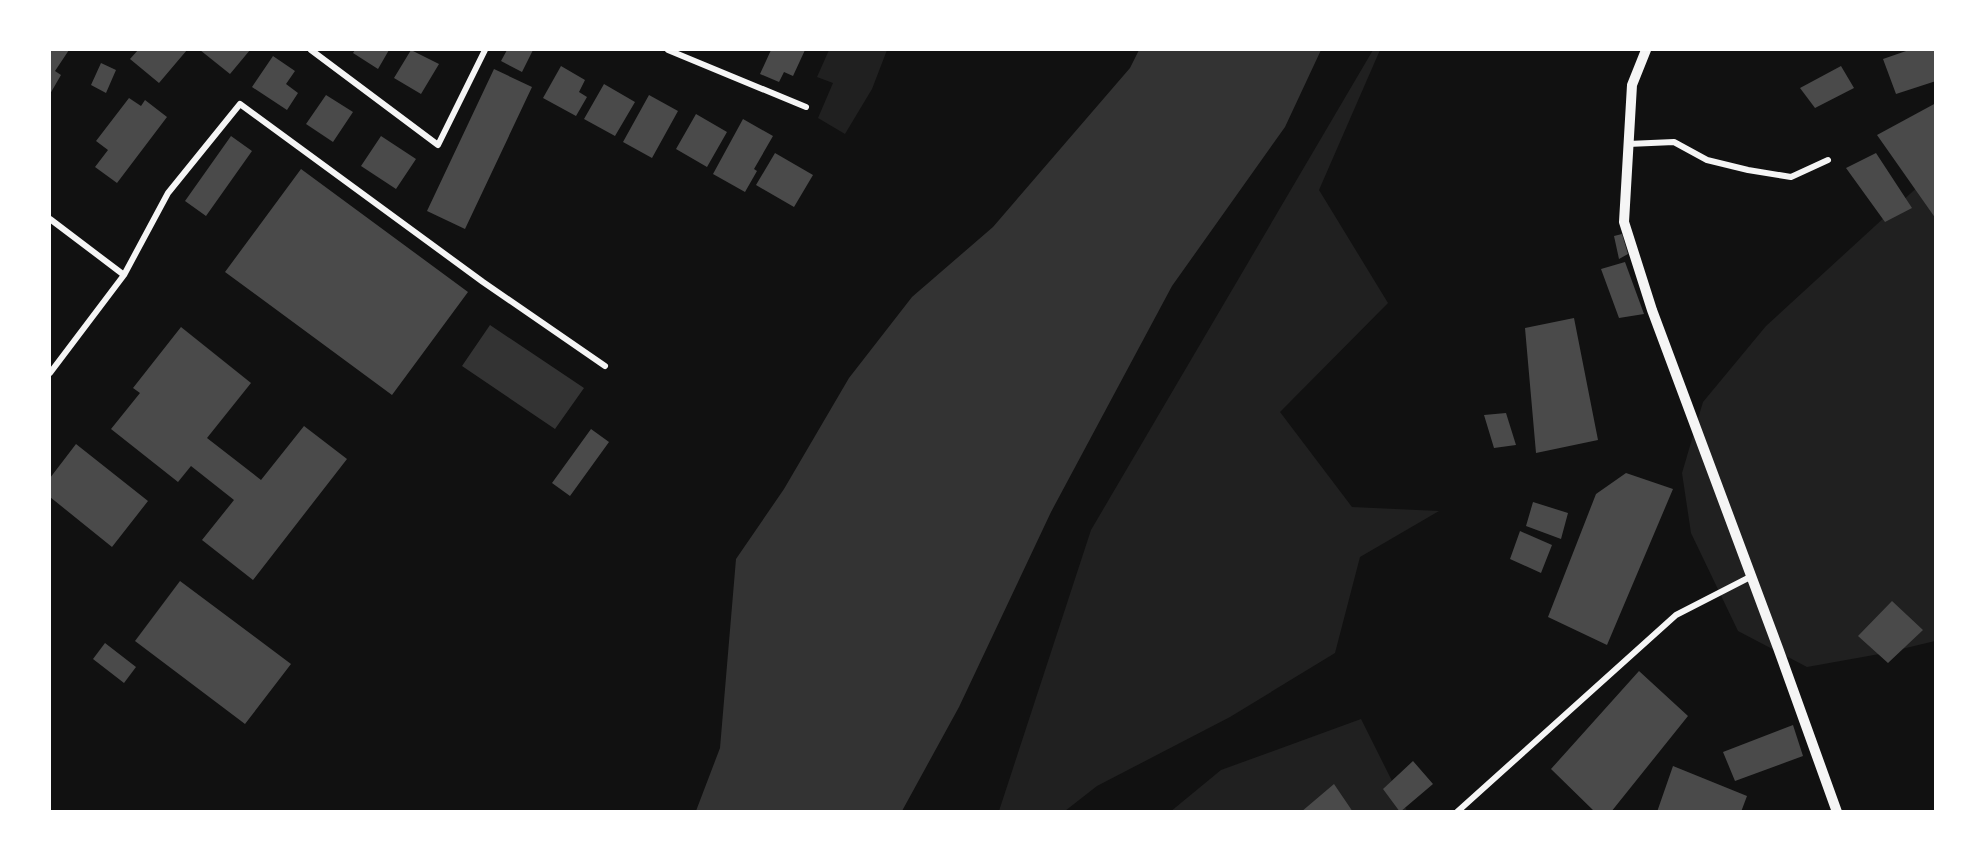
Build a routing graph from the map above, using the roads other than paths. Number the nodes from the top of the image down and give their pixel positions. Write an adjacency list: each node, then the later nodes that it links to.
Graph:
1 (311, 50): 2 (street)
2 (485, 50)
3 (668, 50): 5 (street)
4 (1646, 50): 6 (street)
5 (806, 107)
6 (1627, 144): 7 (street); 12 (street)
7 (1828, 160)
8 (50, 219): 9 (street)
9 (124, 275): 10 (street); 11 (street)
10 (605, 366)
11 (50, 373)
12 (1752, 576): 13 (street); 14 (street)
13 (1457, 812)
14 (1837, 812)

